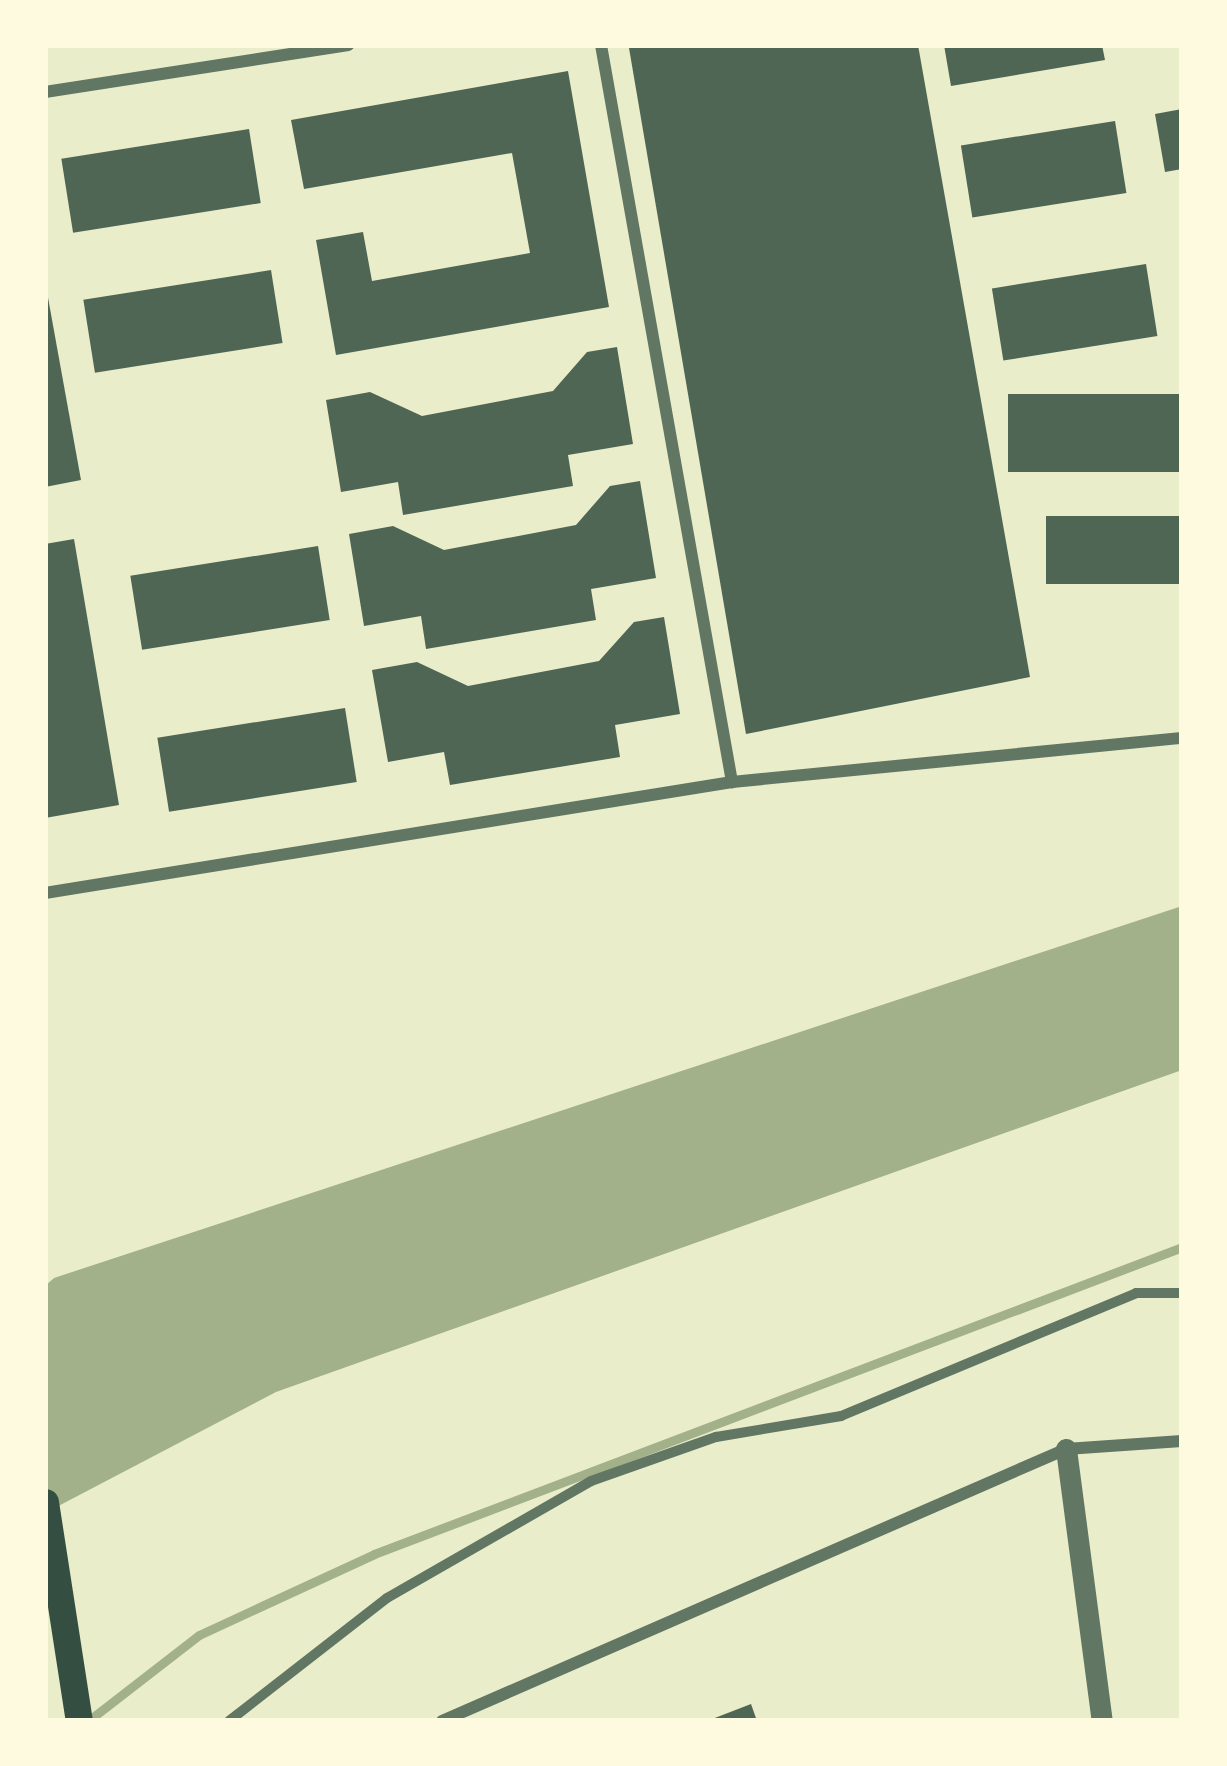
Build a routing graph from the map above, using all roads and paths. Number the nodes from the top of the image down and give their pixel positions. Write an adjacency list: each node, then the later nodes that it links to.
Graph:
1 (348, 45): 3 (street)
2 (602, 45): 5 (street)
3 (45, 92)
4 (1182, 738): 5 (street)
5 (732, 782): 6 (street)
6 (45, 893)
7 (1182, 1293): 12 (street)
8 (1182, 1441): 9 (street)
9 (1066, 1449): 13 (street); 14 (street)
10 (45, 1502): 11 (main road)
11 (79, 1721)
12 (229, 1721)
13 (442, 1721)
14 (1102, 1721)

